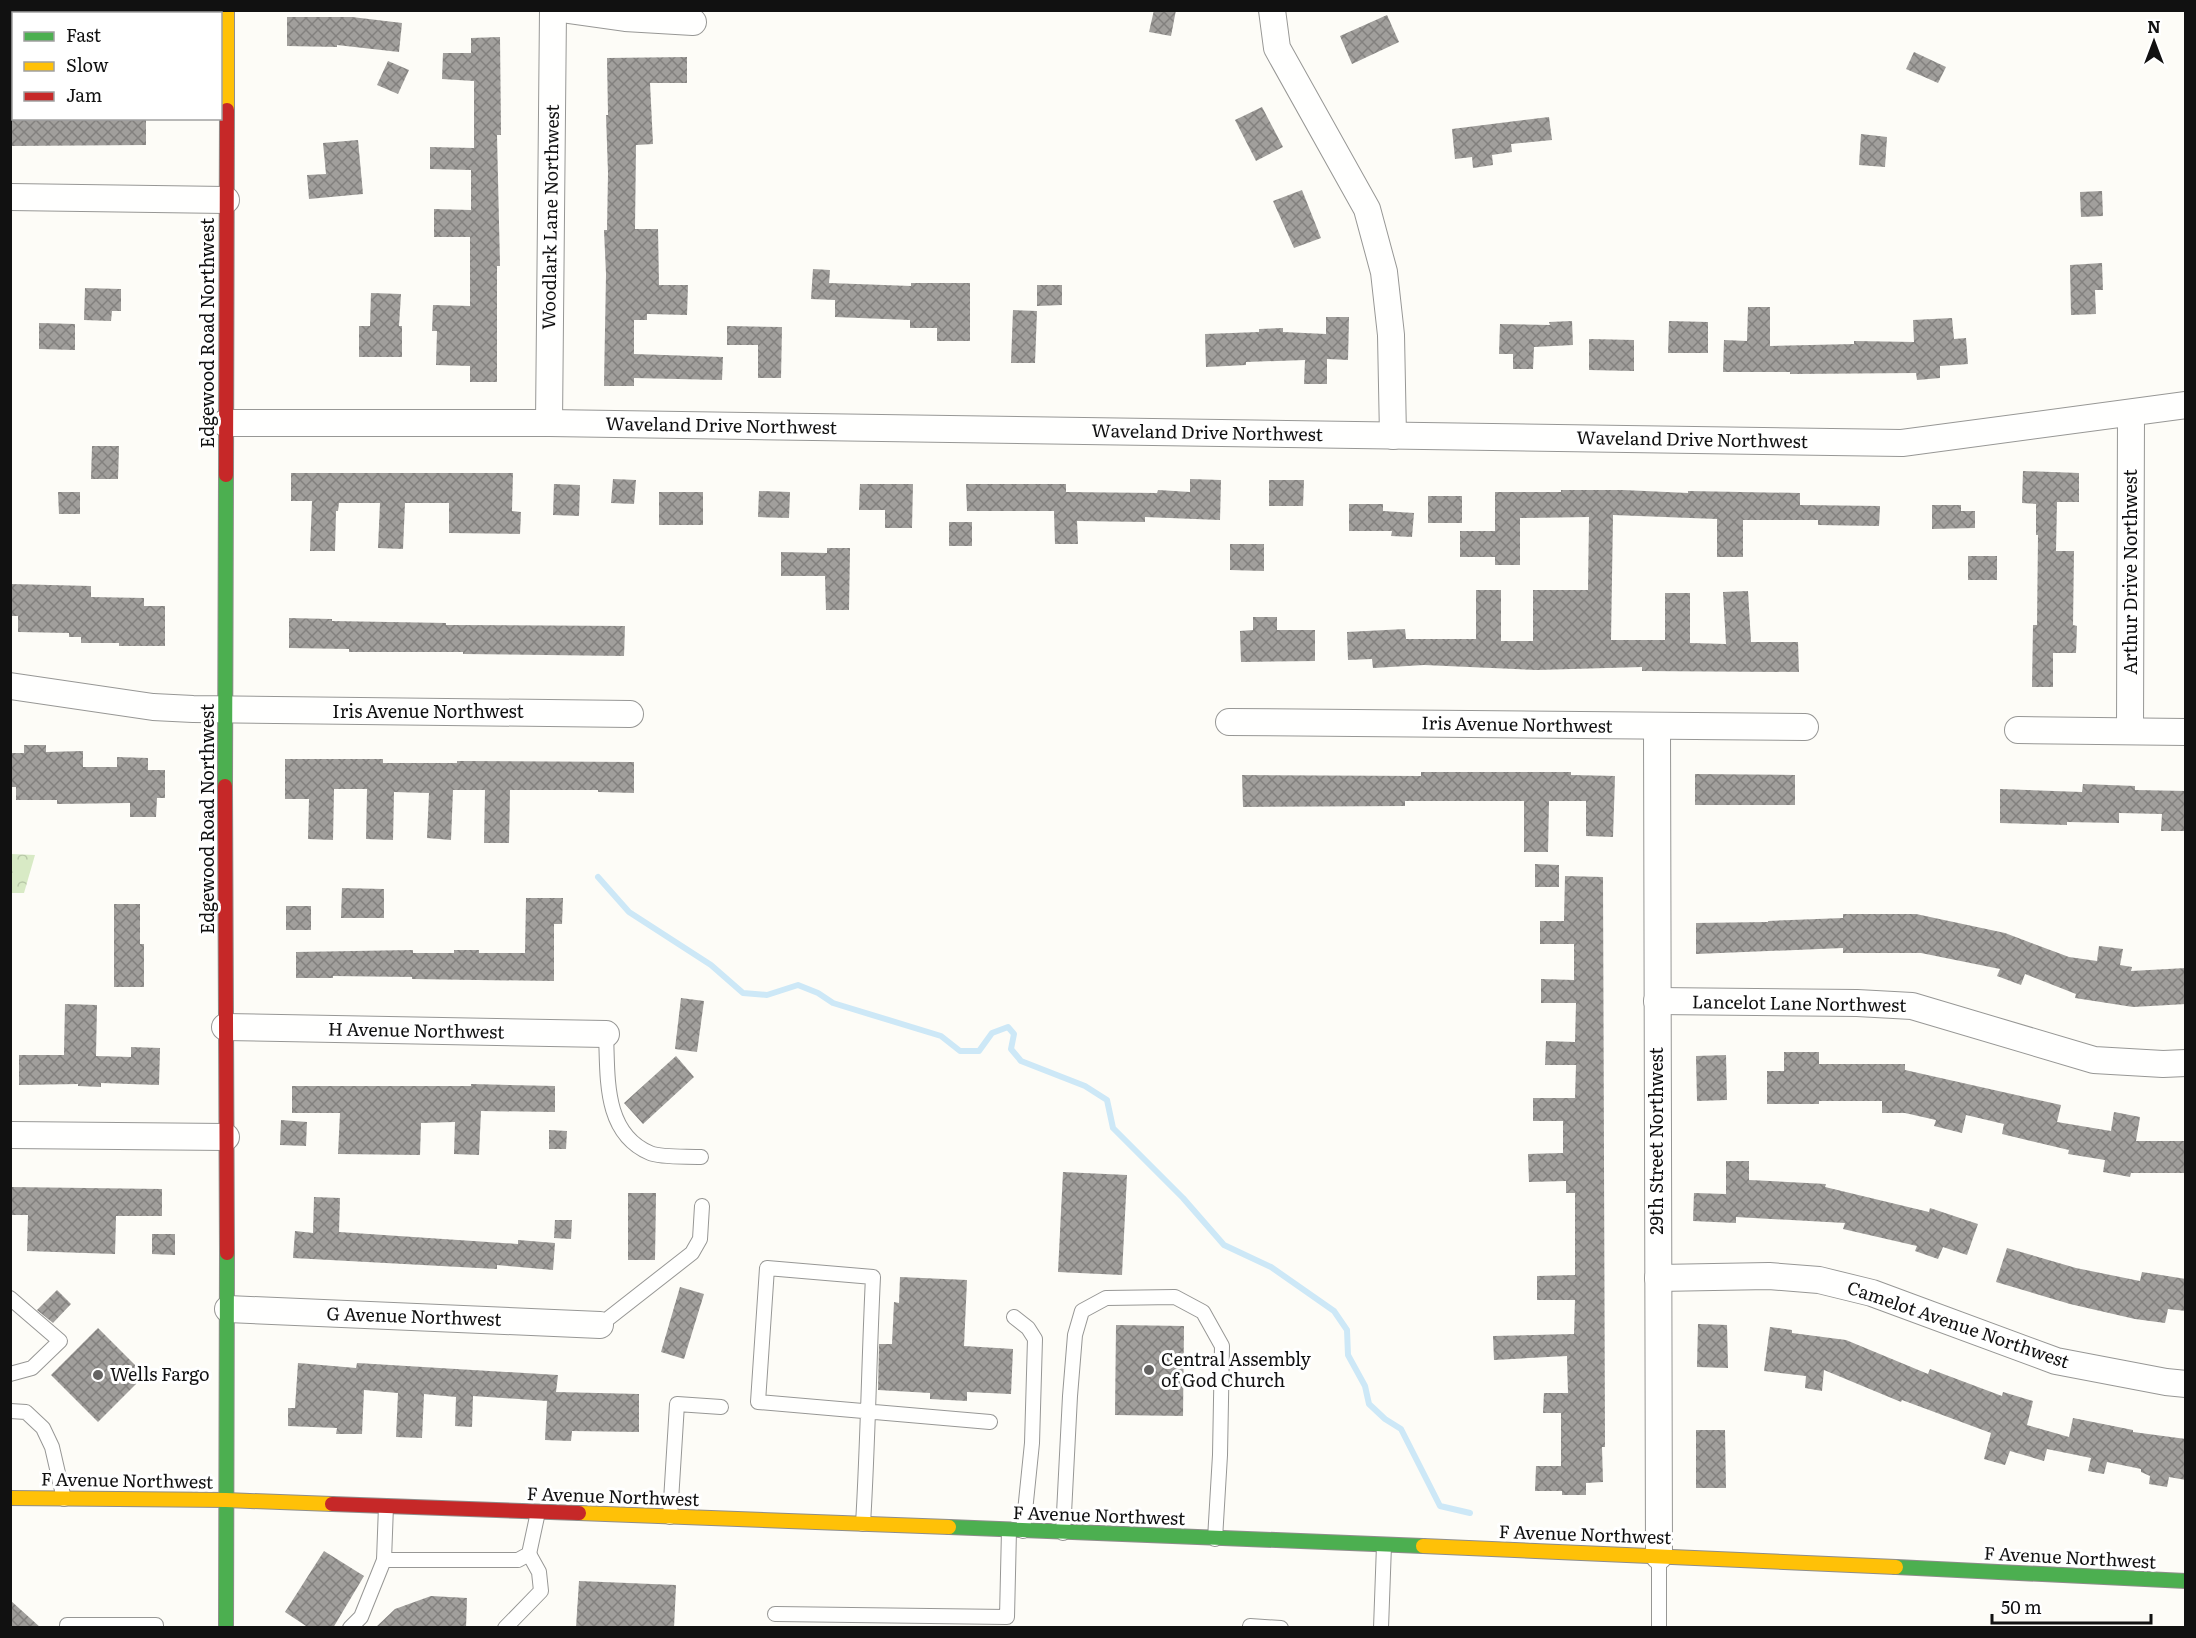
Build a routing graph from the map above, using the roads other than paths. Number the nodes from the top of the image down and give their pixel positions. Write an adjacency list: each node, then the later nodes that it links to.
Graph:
1 (227, 10): 7 (main road, Edgewood Road Northwest)
2 (553, 10): 11 (street, Woodlark Lane Northwest)
3 (568, 10): 5 (street)
4 (1272, 10): 12 (street)
5 (693, 22)
6 (10, 197): 7 (street)
7 (226, 200): 10 (main road, Edgewood Road Northwest)
8 (2186, 405): 9 (street, Waveland Drive Northwest)
9 (2131, 413): 12 (street, Waveland Drive Northwest); 20 (street, Arthur Drive Northwest)
10 (225, 423): 11 (street, Waveland Drive Northwest); 14 (main road, Edgewood Road Northwest)
11 (549, 423): 12 (street, Waveland Drive Northwest)
12 (1394, 436)
13 (10, 686): 14 (street, Iris Avenue Northwest)
14 (227, 711): 15 (street, Iris Avenue Northwest); 23 (main road, Edgewood Road Northwest)
15 (630, 714)
16 (1229, 722): 17 (street, Iris Avenue Northwest)
17 (1656, 726): 18 (street, Iris Avenue Northwest); 22 (street, 29th Street Northwest)
18 (1805, 727)
19 (2018, 730): 20 (street)
20 (2130, 730): 21 (street)
21 (2186, 732)
22 (1657, 1001): 25 (street, Lancelot Lane Northwest); 30 (street, 29th Street Northwest)
23 (225, 1027): 24 (street, H Avenue Northwest); 27 (main road, Edgewood Road Northwest)
24 (606, 1034): 28 (lane)
25 (2186, 1063)
26 (10, 1135): 27 (street)
27 (226, 1137): 32 (main road, Edgewood Road Northwest)
28 (701, 1157)
29 (702, 1206): 34 (lane)
30 (1658, 1278): 36 (street, Camelot Avenue Northwest); 53 (street, 29th Street Northwest)
31 (10, 1298): 35 (lane)
32 (228, 1310): 34 (street, G Avenue Northwest); 43 (main road, Edgewood Road Northwest)
33 (1014, 1317): 48 (lane)
34 (600, 1325)
35 (10, 1374)
36 (2186, 1384)
37 (721, 1407): 46 (lane)
38 (10, 1411): 42 (lane)
39 (867, 1411): 39 (lane); 40 (lane); 47 (lane)
40 (990, 1422)
41 (10, 1498): 42 (main road, F Avenue Northwest)
42 (64, 1499): 43 (main road, F Avenue Northwest)
43 (226, 1500): 44 (main road, F Avenue Northwest); 60 (main road, Edgewood Road Northwest)
44 (386, 1506): 45 (main road, F Avenue Northwest); 54 (lane)
45 (538, 1512): 46 (main road, F Avenue Northwest); 52 (lane)
46 (670, 1517): 47 (main road, F Avenue Northwest)
47 (864, 1524): 48 (main road, F Avenue Northwest)
48 (1016, 1531): 49 (main road, F Avenue Northwest); 56 (lane)
49 (1063, 1533): 50 (main road, F Avenue Northwest); 50 (lane)
50 (1215, 1539): 51 (main road, F Avenue Northwest)
51 (1384, 1545): 53 (main road, F Avenue Northwest); 64 (lane)
52 (529, 1554): 54 (lane); 62 (lane)
53 (1659, 1556): 55 (main road, F Avenue Northwest); 65 (lane)
54 (384, 1560): 61 (lane)
55 (2186, 1581)
56 (775, 1614)
57 (1250, 1626): 63 (lane)
58 (67, 1628): 59 (lane)
59 (156, 1628)
60 (226, 1628)
61 (350, 1628)
62 (505, 1628)
63 (1281, 1628)
64 (1381, 1628)
65 (1659, 1628)

